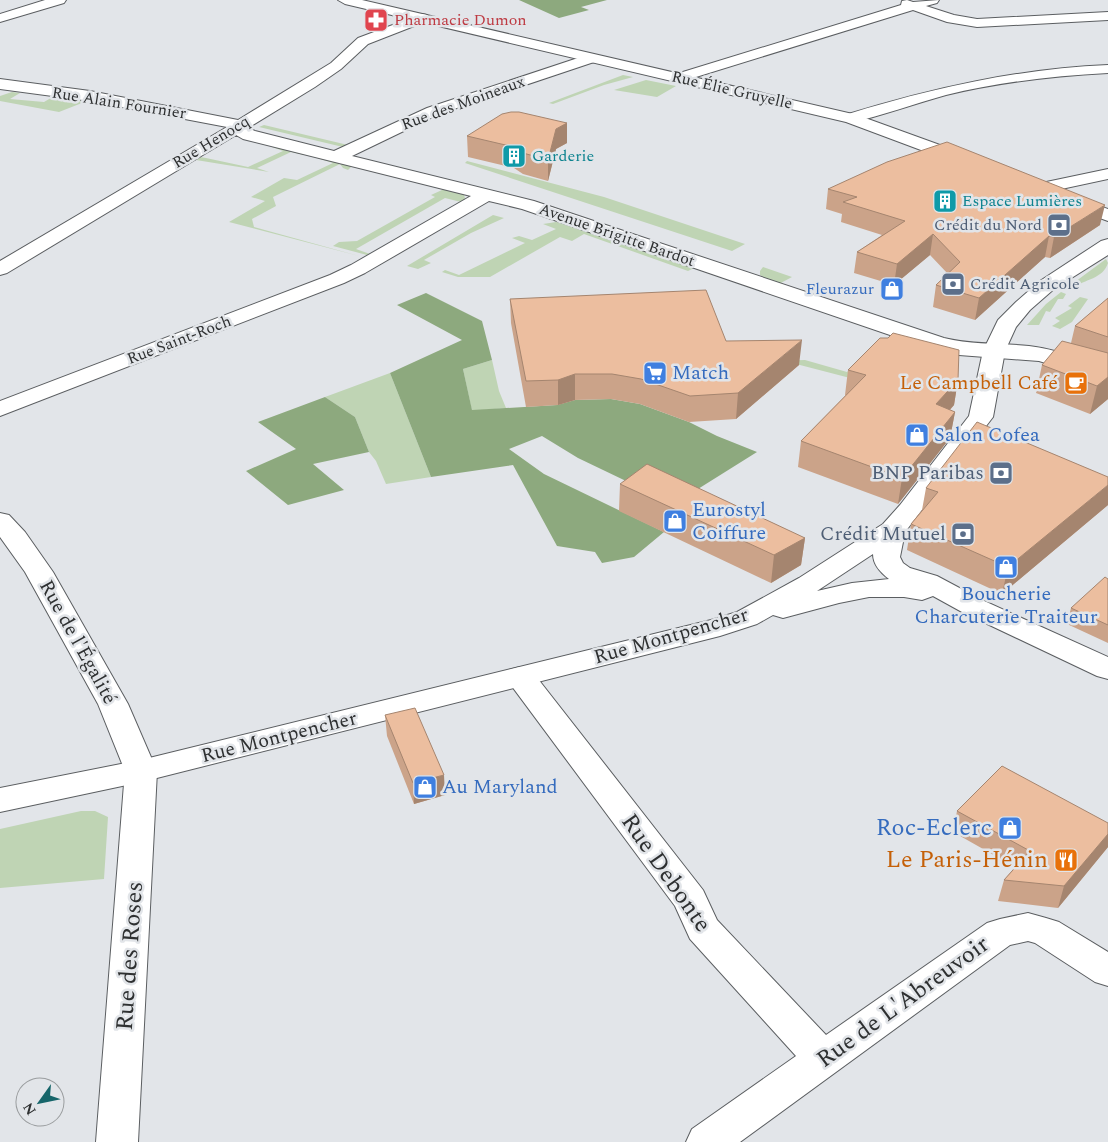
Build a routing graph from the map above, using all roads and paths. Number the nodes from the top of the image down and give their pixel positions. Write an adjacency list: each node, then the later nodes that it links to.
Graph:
1 (59, 0): 7 (street)
2 (345, 0): 8 (street, Rue Élie Gruyelle)
3 (896, 0): 5 (street)
4 (932, 0): 5 (street)
5 (913, 6): 6 (street); 11 (street)
6 (1108, 16)
7 (0, 18)
8 (422, 18): 9 (street, Rue Élie Gruyelle); 14 (street, Rue Henocq)
9 (592, 58): 11 (street, Rue Élie Gruyelle); 15 (street, Rue des Moineaux)
10 (1108, 68): 13 (street)
11 (678, 78): 13 (street, Rue Élie Gruyelle)
12 (0, 84): 14 (street, Rue Alain Fournier)
13 (851, 118): 16 (street, Rue Élie Gruyelle)
14 (236, 127): 15 (street, Avenue Brigitte Bardot); 23 (street, Rue Henocq)
15 (337, 156): 20 (street, Avenue Brigitte Bardot)
16 (983, 167)
17 (1108, 174): 19 (street)
18 (1020, 182): 19 (street)
19 (1038, 189): 21 (street)
20 (487, 194): 24 (street, Avenue Brigitte Bardot); 26 (street, Rue Saint-Roch)
21 (1106, 216)
22 (1105, 249): 24 (street, Rue Montpencher)
23 (0, 269)
24 (994, 351): 25 (street, Avenue Brigitte Bardot); 28 (street, Rue Montpencher)
25 (1108, 376)
26 (0, 409)
27 (0, 521): 33 (street, Rue de l'Égalité)
28 (892, 530): 29 (street); 30 (street, Rue Montpencher)
29 (972, 606): 30 (street); 31 (street)
30 (747, 618): 32 (street, Rue Montpencher)
31 (1108, 669)
32 (520, 677): 33 (street, Rue Montpencher); 36 (street, Rue Debonte)
33 (141, 771): 34 (street, Rue Montpencher); 37 (street, Rue des Roses)
34 (0, 800)
35 (1108, 971): 36 (street, Rue de L'Abreuvoir)
36 (823, 1060): 38 (street, Rue de L'Abreuvoir)
37 (118, 1142)
38 (707, 1142)

